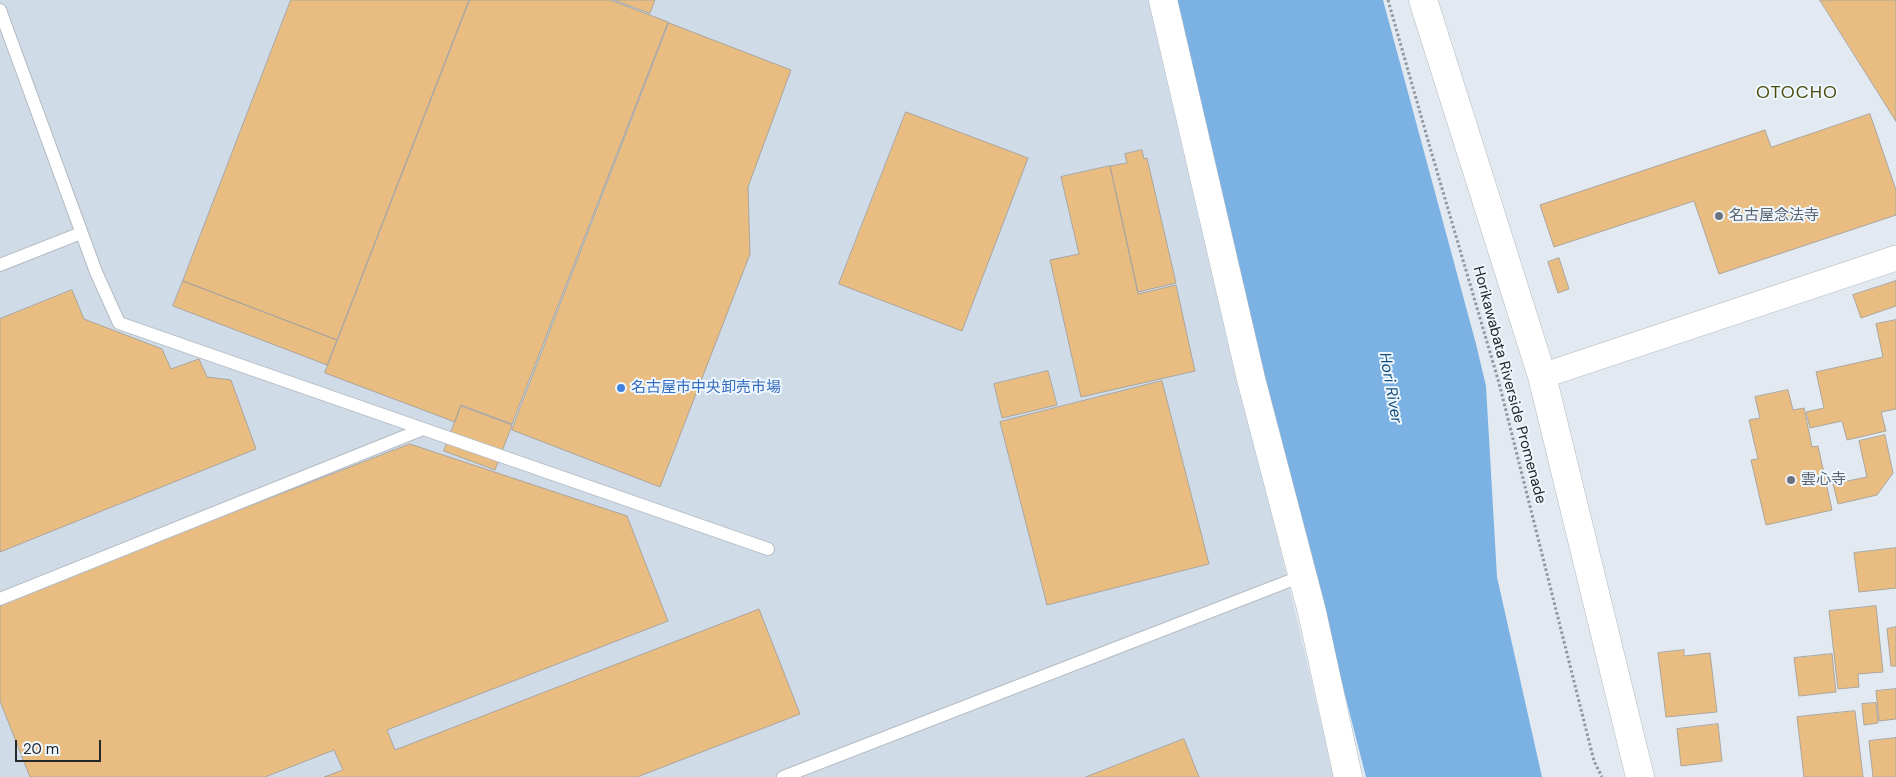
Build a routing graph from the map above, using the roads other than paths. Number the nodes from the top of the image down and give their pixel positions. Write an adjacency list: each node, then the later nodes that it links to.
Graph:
1 (1163, 0): 11 (street)
2 (1423, 0): 8 (street)
3 (0, 10): 4 (lane)
4 (4, 37): 5 (lane)
5 (81, 234): 7 (lane); 9 (lane)
6 (1896, 258): 8 (street)
7 (0, 265)
8 (1542, 376): 15 (street)
9 (423, 429): 10 (lane); 12 (lane)
10 (768, 549)
11 (1302, 576): 13 (lane); 14 (street)
12 (0, 599)
13 (783, 777)
14 (1348, 777)
15 (1640, 777)

